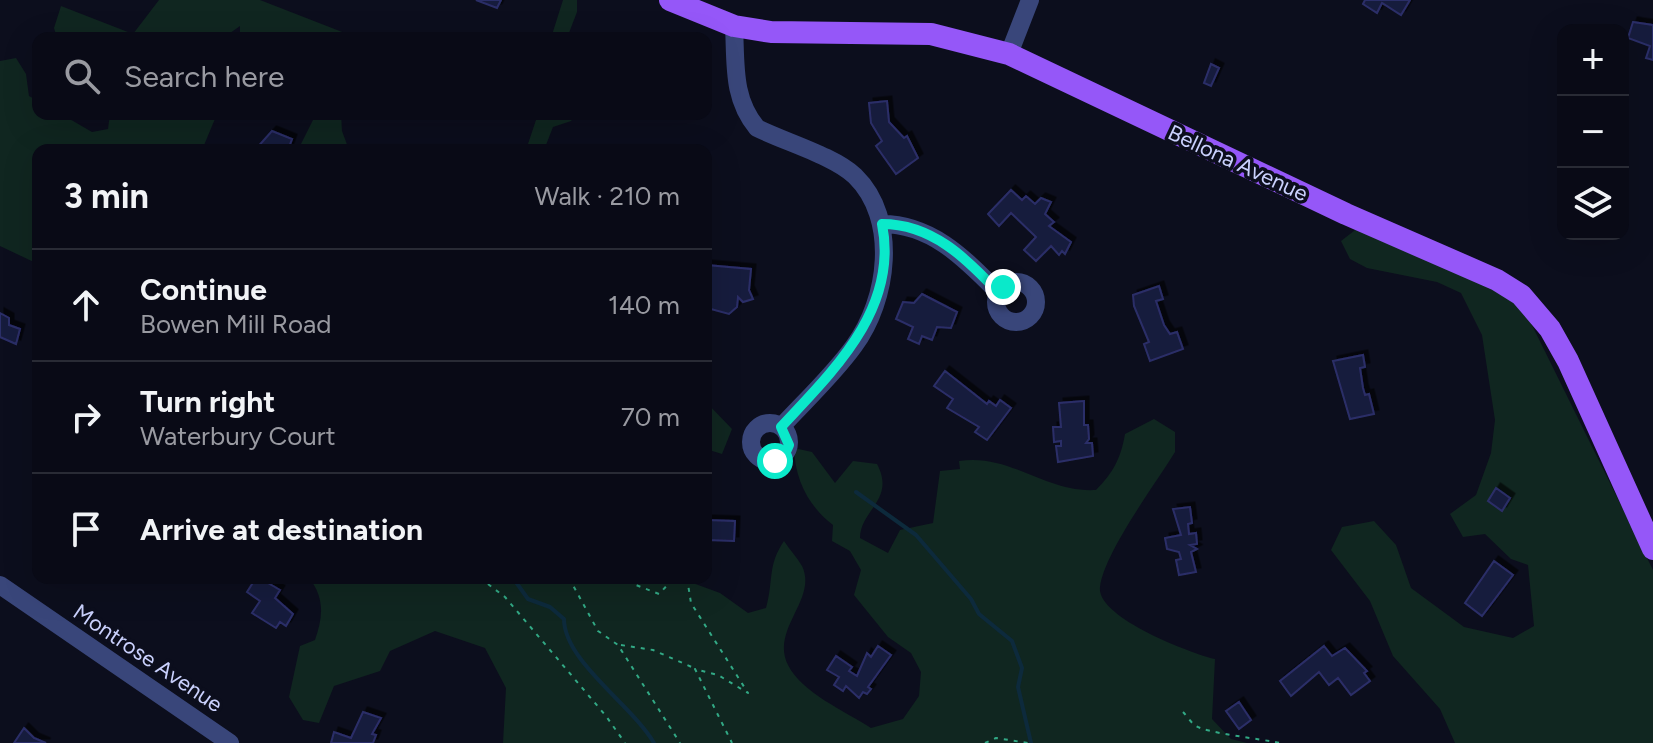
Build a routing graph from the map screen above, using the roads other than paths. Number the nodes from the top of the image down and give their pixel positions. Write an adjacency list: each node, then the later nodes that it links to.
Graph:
1 (670, 0): 3 (main road, Bellona Avenue)
2 (1030, 0): 4 (street)
3 (734, 26): 4 (main road, Bellona Avenue); 5 (street)
4 (1009, 54): 8 (main road, Bellona Avenue)
5 (882, 224): 6 (street); 7 (street)
6 (998, 292)
7 (781, 427)
8 (1653, 549)
9 (0, 585): 10 (street, Montrose Avenue)
10 (230, 743)

